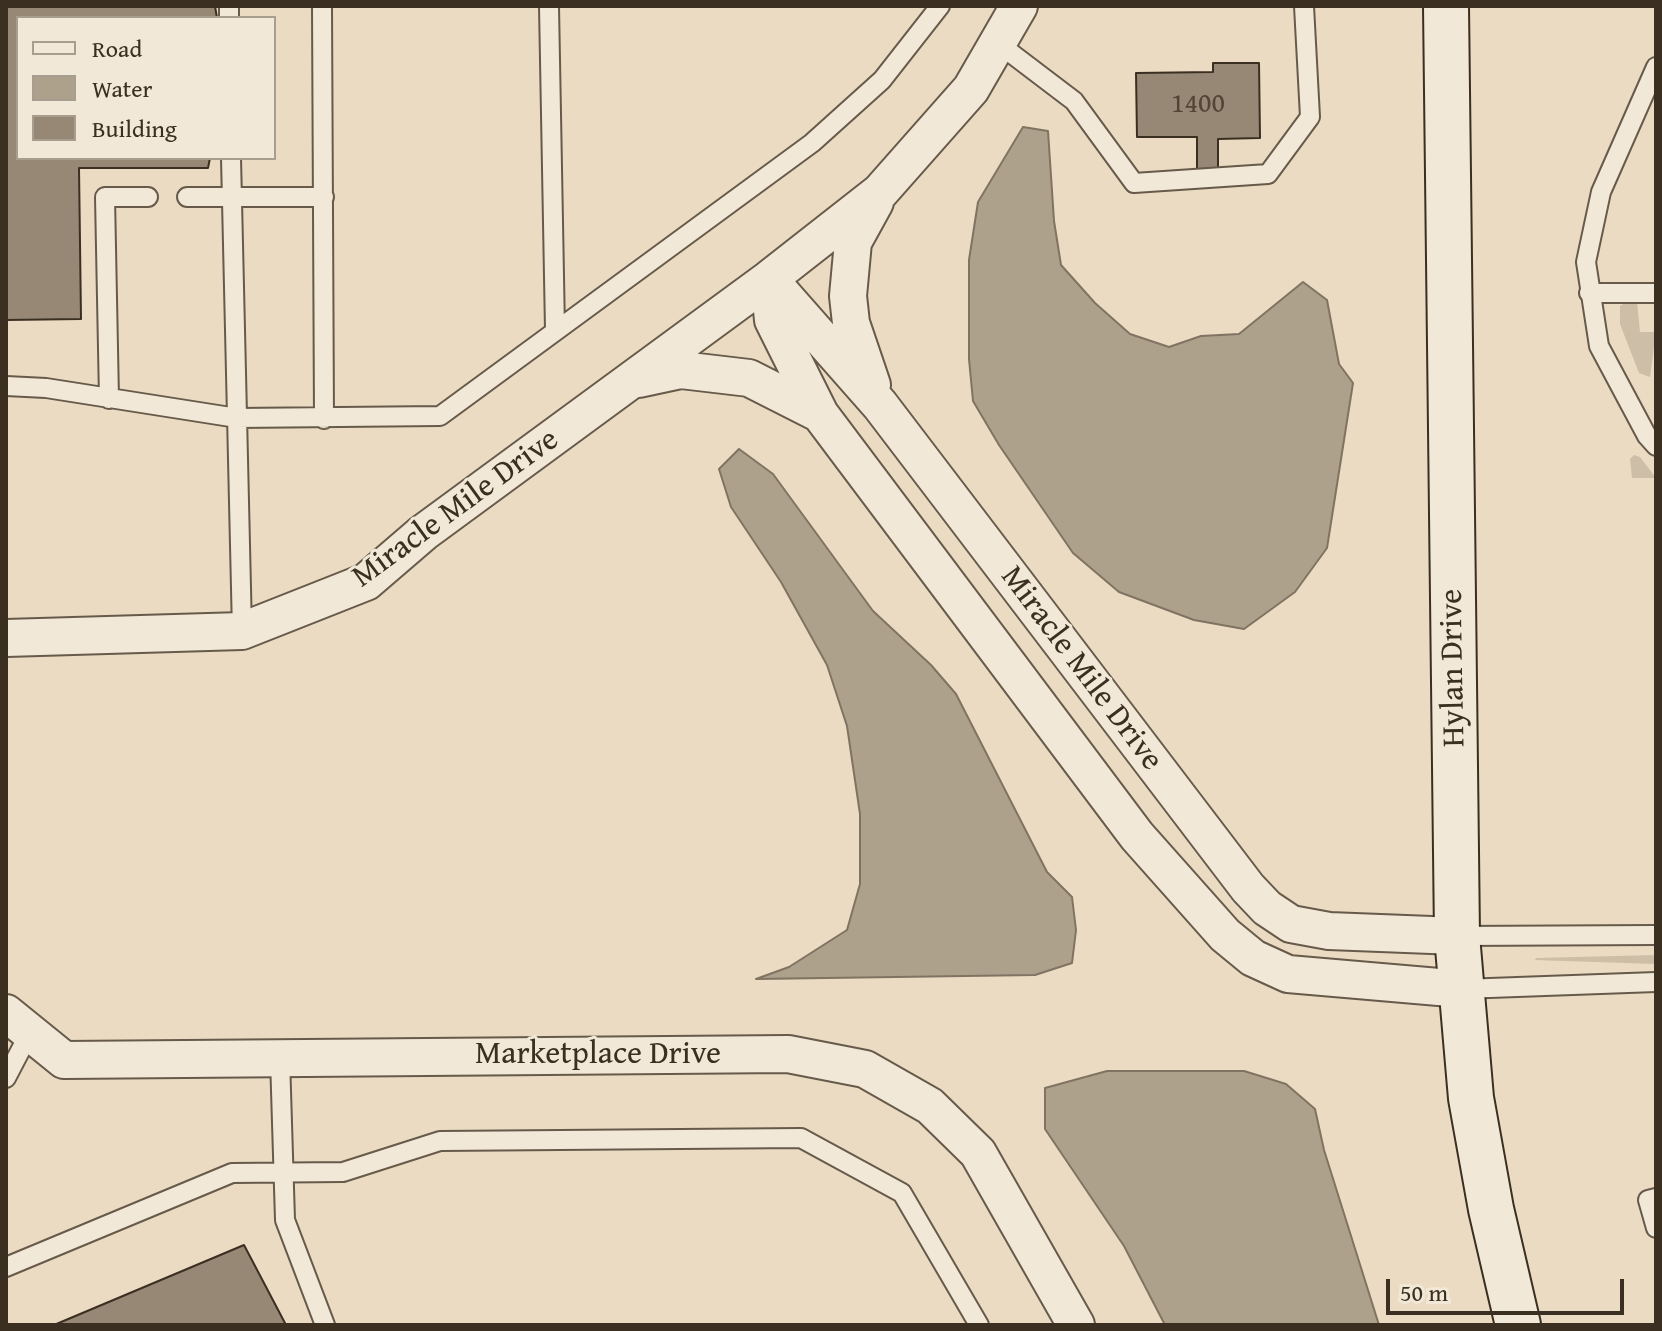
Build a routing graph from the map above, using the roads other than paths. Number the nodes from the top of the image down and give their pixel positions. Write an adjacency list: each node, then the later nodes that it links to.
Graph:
1 (322, 6): 14 (lane)
2 (549, 6): 18 (lane)
3 (940, 6): 18 (lane)
4 (1019, 6): 7 (street, Miracle Mile Drive)
5 (1304, 6): 7 (lane)
6 (1446, 6): 30 (main road, Hylan Drive)
7 (999, 44): 10 (street, Miracle Mile Drive)
8 (1654, 77): 16 (lane)
9 (231, 160): 13 (lane)
10 (880, 192): 15 (street, Miracle Mile Drive); 22 (street)
11 (148, 197): 21 (lane)
12 (187, 197): 13 (lane)
13 (231, 197): 14 (lane); 24 (lane)
14 (324, 197): 25 (lane)
15 (769, 279): 19 (street, Miracle Mile Drive); 22 (street, Miracle Mile Drive); 23 (street)
16 (1589, 293): 17 (lane); 26 (lane)
17 (1656, 293)
18 (555, 330): 25 (lane)
19 (630, 382): 23 (street); 27 (street, Miracle Mile Drive)
20 (6, 386): 21 (lane)
21 (109, 399): 24 (lane)
22 (880, 405): 30 (street, Miracle Mile Drive)
23 (820, 414): 32 (street)
24 (237, 418): 25 (lane); 27 (lane)
25 (324, 419)
26 (1656, 446)
27 (242, 631): 28 (street, Miracle Mile Drive)
28 (6, 638)
29 (1656, 935): 30 (lane)
30 (1457, 936): 32 (main road, Hylan Drive)
31 (1656, 982): 32 (lane)
32 (1462, 989): 43 (main road, Hylan Drive)
33 (18, 1022): 34 (street, Marketplace Drive); 35 (lane)
34 (280, 1058): 36 (lane); 42 (street, Marketplace Drive)
35 (6, 1078)
36 (284, 1171): 39 (lane); 40 (lane); 41 (lane)
37 (1656, 1198): 38 (lane)
38 (1656, 1228)
39 (6, 1267)
40 (325, 1325)
41 (979, 1325)
42 (1076, 1325)
43 (1518, 1325)

